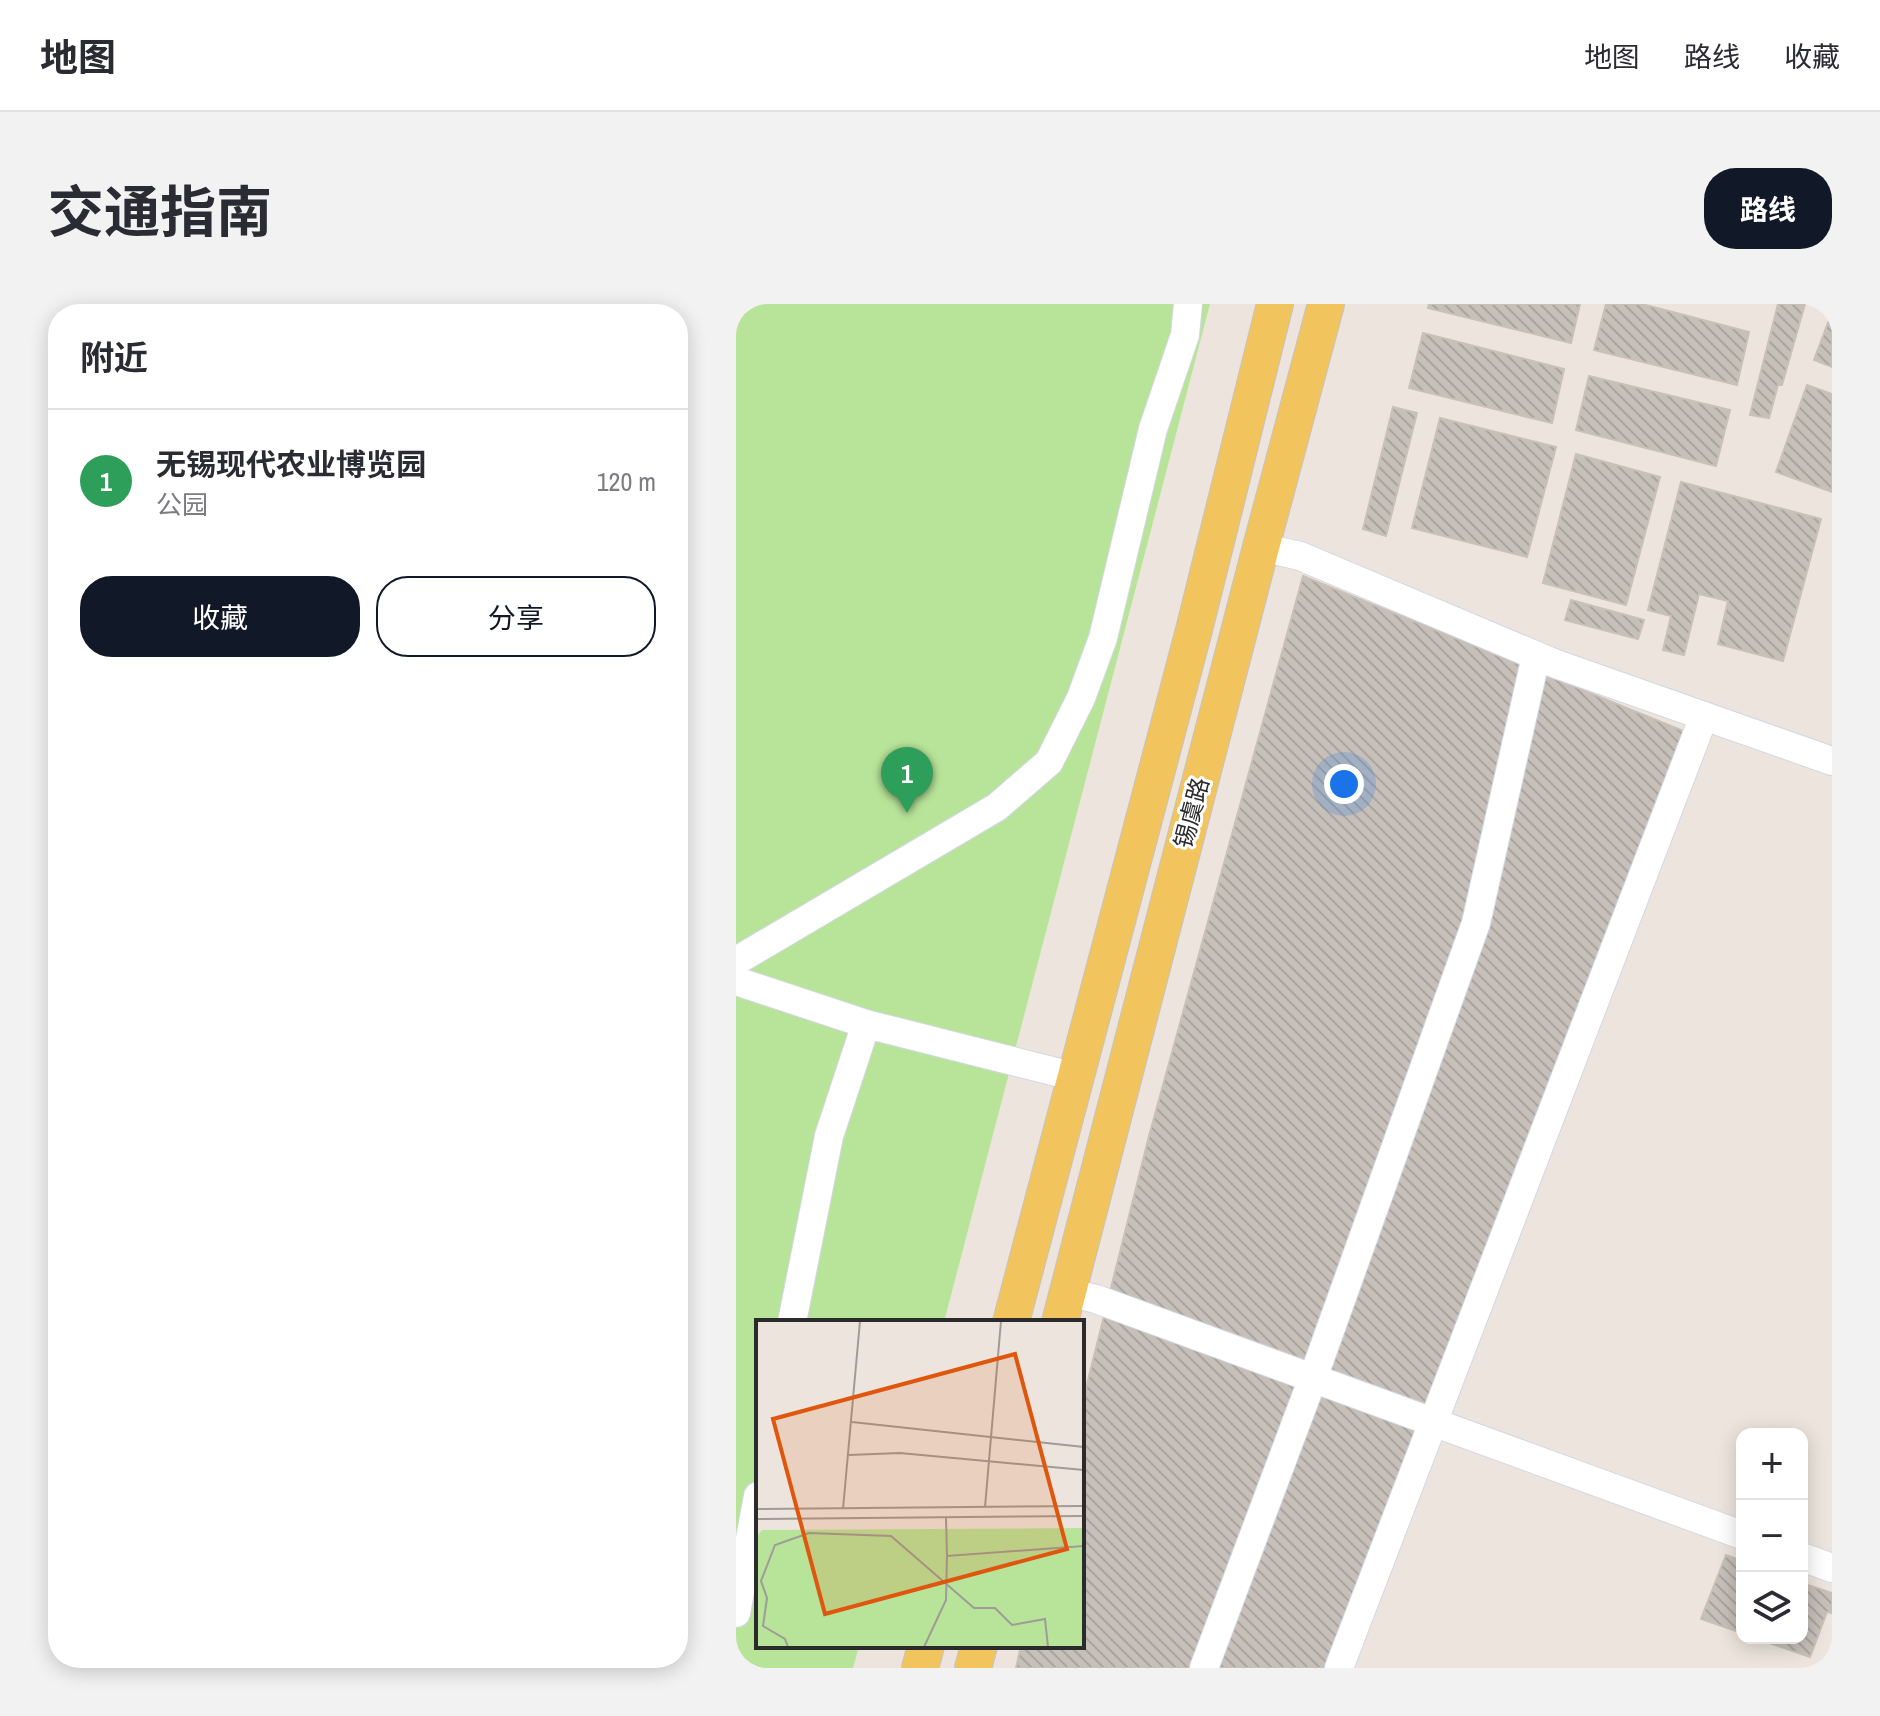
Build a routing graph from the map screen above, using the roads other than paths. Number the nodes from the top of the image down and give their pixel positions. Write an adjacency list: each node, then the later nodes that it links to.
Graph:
1 (1188, 304): 8 (street)
2 (1275, 304): 11 (main road, 锡虞路)
3 (1326, 304): 4 (main road, 锡虞路)
4 (1261, 547): 5 (street); 12 (main road, 锡虞路)
5 (1536, 656): 6 (street); 15 (street)
6 (1704, 716): 7 (street); 16 (street)
7 (1832, 761)
8 (736, 961)
9 (736, 981): 10 (street)
10 (866, 1024): 11 (street); 13 (street)
11 (1076, 1077): 14 (main road, 锡虞路)
12 (1064, 1307): 15 (street)
13 (792, 1320)
14 (1012, 1320)
15 (1313, 1378): 16 (street); 26 (street)
16 (1434, 1422): 18 (street); 27 (street)
17 (756, 1507): 21 (street)
18 (1736, 1533)
19 (1808, 1559): 20 (street)
20 (1832, 1568)
21 (736, 1613)
22 (925, 1648): 24 (main road)
23 (978, 1648): 25 (main road)
24 (920, 1668)
25 (973, 1668)
26 (1204, 1668)
27 (1339, 1668)

